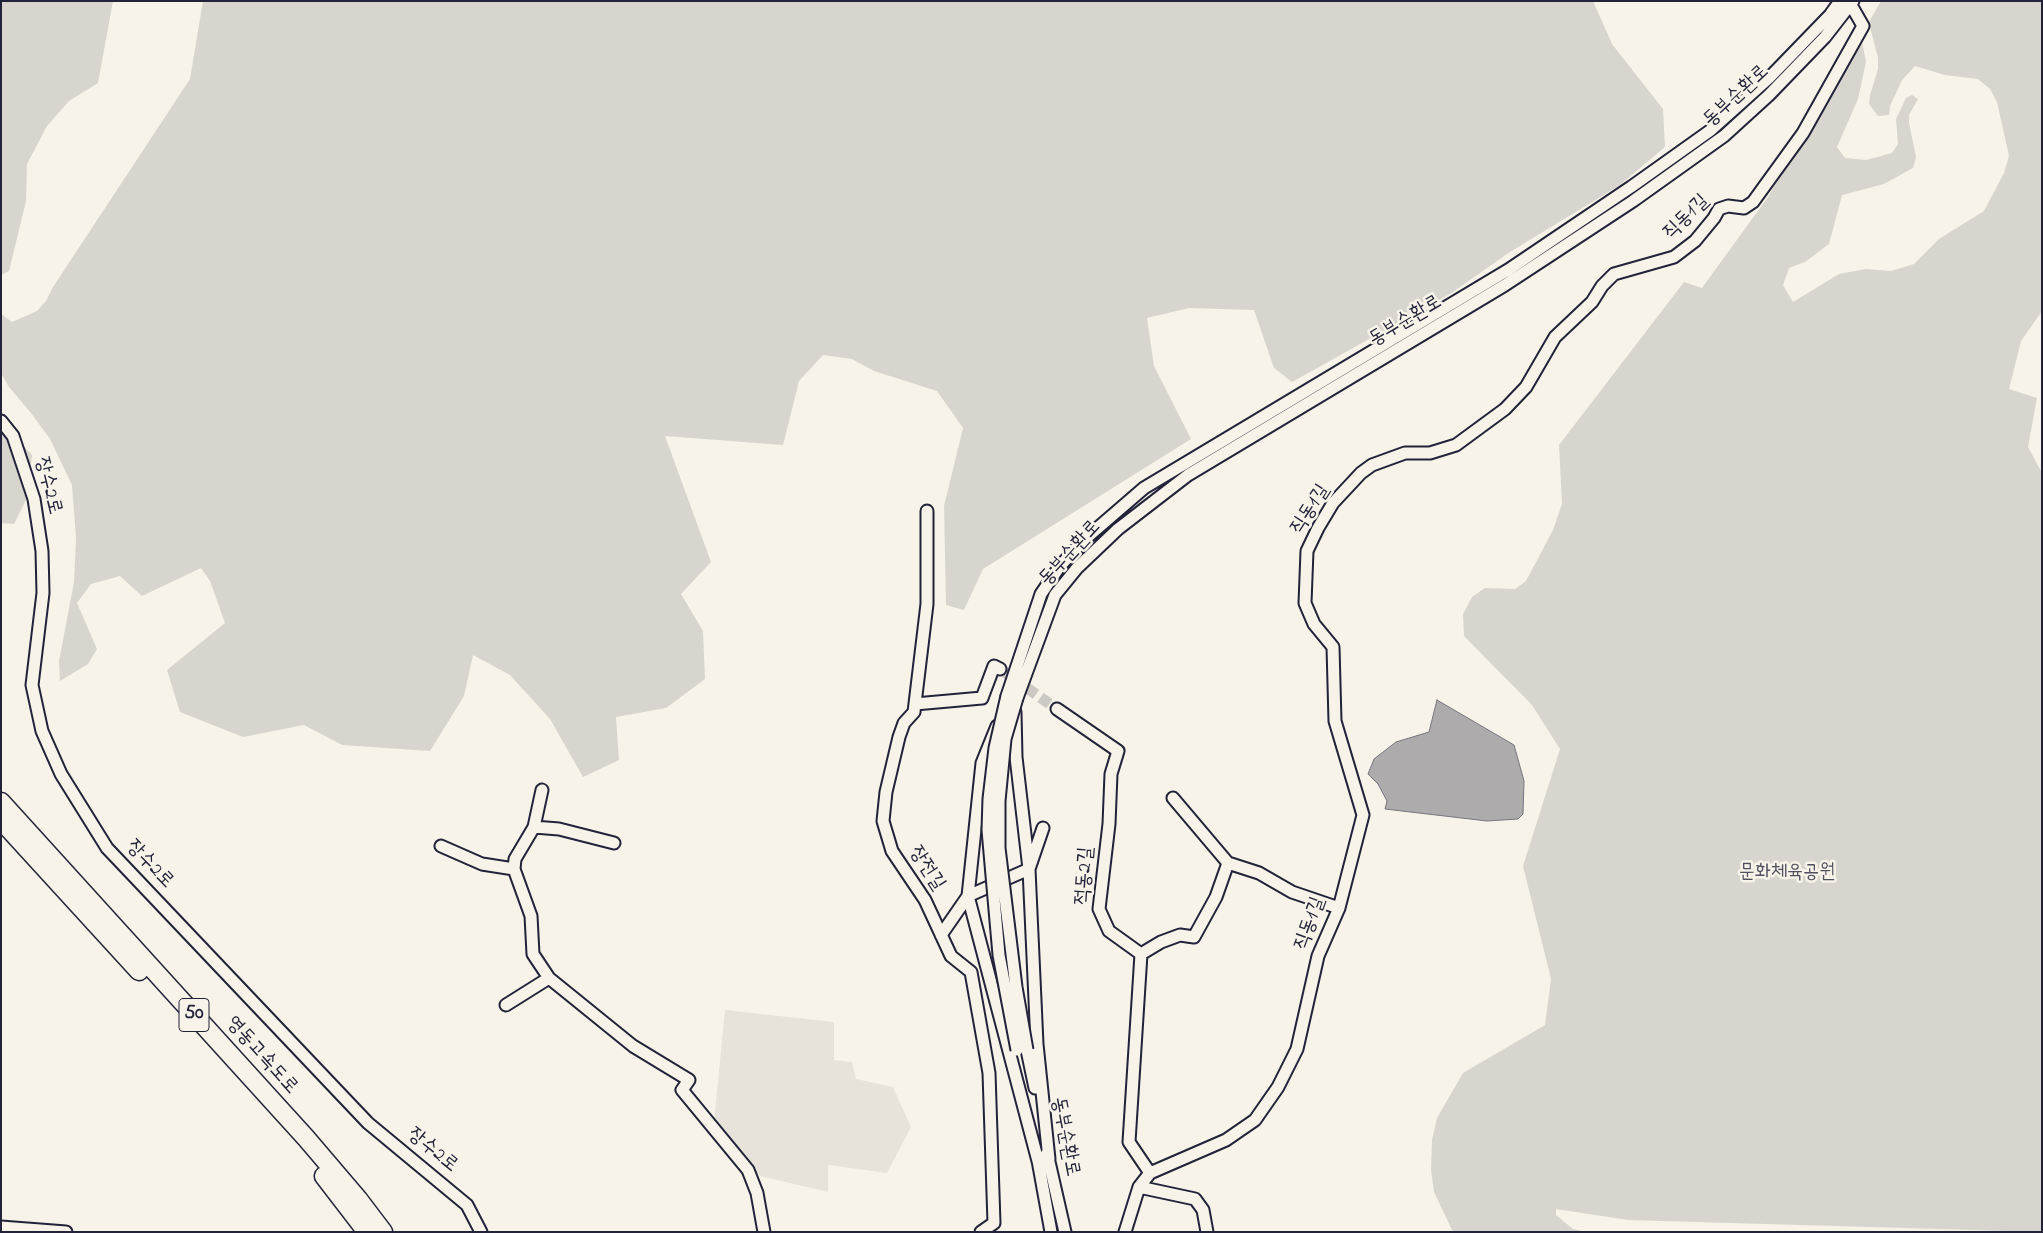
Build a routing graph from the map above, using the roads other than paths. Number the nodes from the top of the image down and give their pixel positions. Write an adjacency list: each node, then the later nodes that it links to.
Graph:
1 (1848, 3): 5 (street, 동부순환로); 5 (street, 동부순환로); 20 (street, 직동1길)
2 (1, 421): 34 (street, 장수2로)
3 (927, 511): 6 (street, 장전길)
4 (1000, 670): 6 (street)
5 (1011, 701): 18 (street); 19 (street); 25 (street, 동부순환로, bridge)
6 (915, 704): 21 (street, 장전길)
7 (1057, 709): 22 (street, 적동2길)
8 (542, 790): 12 (street)
9 (1174, 798): 16 (street)
10 (1, 802): 33 (highway, 영동고속도로 / 50)
11 (1, 820): 32 (highway, 영동고속도로 / 50)
12 (534, 827): 14 (street); 17 (street)
13 (1043, 828): 18 (street)
14 (614, 843)
15 (441, 846): 17 (street)
16 (1228, 863): 20 (street); 22 (street)
17 (514, 868): 23 (street)
18 (1030, 869): 19 (street); 25 (street)
19 (968, 896): 21 (street); 25 (street)
20 (1338, 908): 26 (street, 직동1길)
21 (941, 935): 36 (street, 장전길)
22 (1141, 954): 26 (street)
23 (549, 978): 24 (street); 35 (street)
24 (506, 1005)
25 (1043, 1160): 29 (street, 동부순환로); 30 (street, 동부순환로)
26 (1150, 1173): 27 (street, 직동1길)
27 (1139, 1187): 37 (street, 직동1길); 38 (street)
28 (1, 1227): 31 (street)
29 (1049, 1229)
30 (1066, 1230)
31 (66, 1232)
32 (367, 1232)
33 (383, 1232)
34 (480, 1232)
35 (764, 1232)
36 (981, 1232)
37 (1125, 1232)
38 (1207, 1232)

